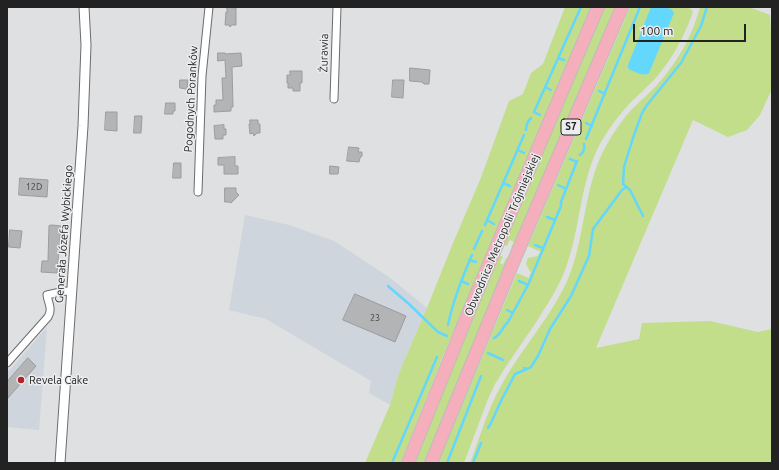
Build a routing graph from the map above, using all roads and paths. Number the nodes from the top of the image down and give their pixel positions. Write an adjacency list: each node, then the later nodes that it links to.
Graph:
1 (84, 7): 8 (main road, Generała Józefa Wybickiego)
2 (209, 7): 7 (street, Pogodnych Poranków)
3 (336, 7): 6 (street, Żurawia)
4 (598, 7): 11 (highway, Obwodnica Metropolii Trójmiejskiej / S7)
5 (622, 7): 12 (highway, Obwodnica Metropolii Trójmiejskiej / S7)
6 (334, 99)
7 (198, 192)
8 (71, 292): 9 (street); 10 (main road, Generała Józefa Wybickiego)
9 (7, 363)
10 (60, 463)
11 (408, 463)
12 (431, 463)

